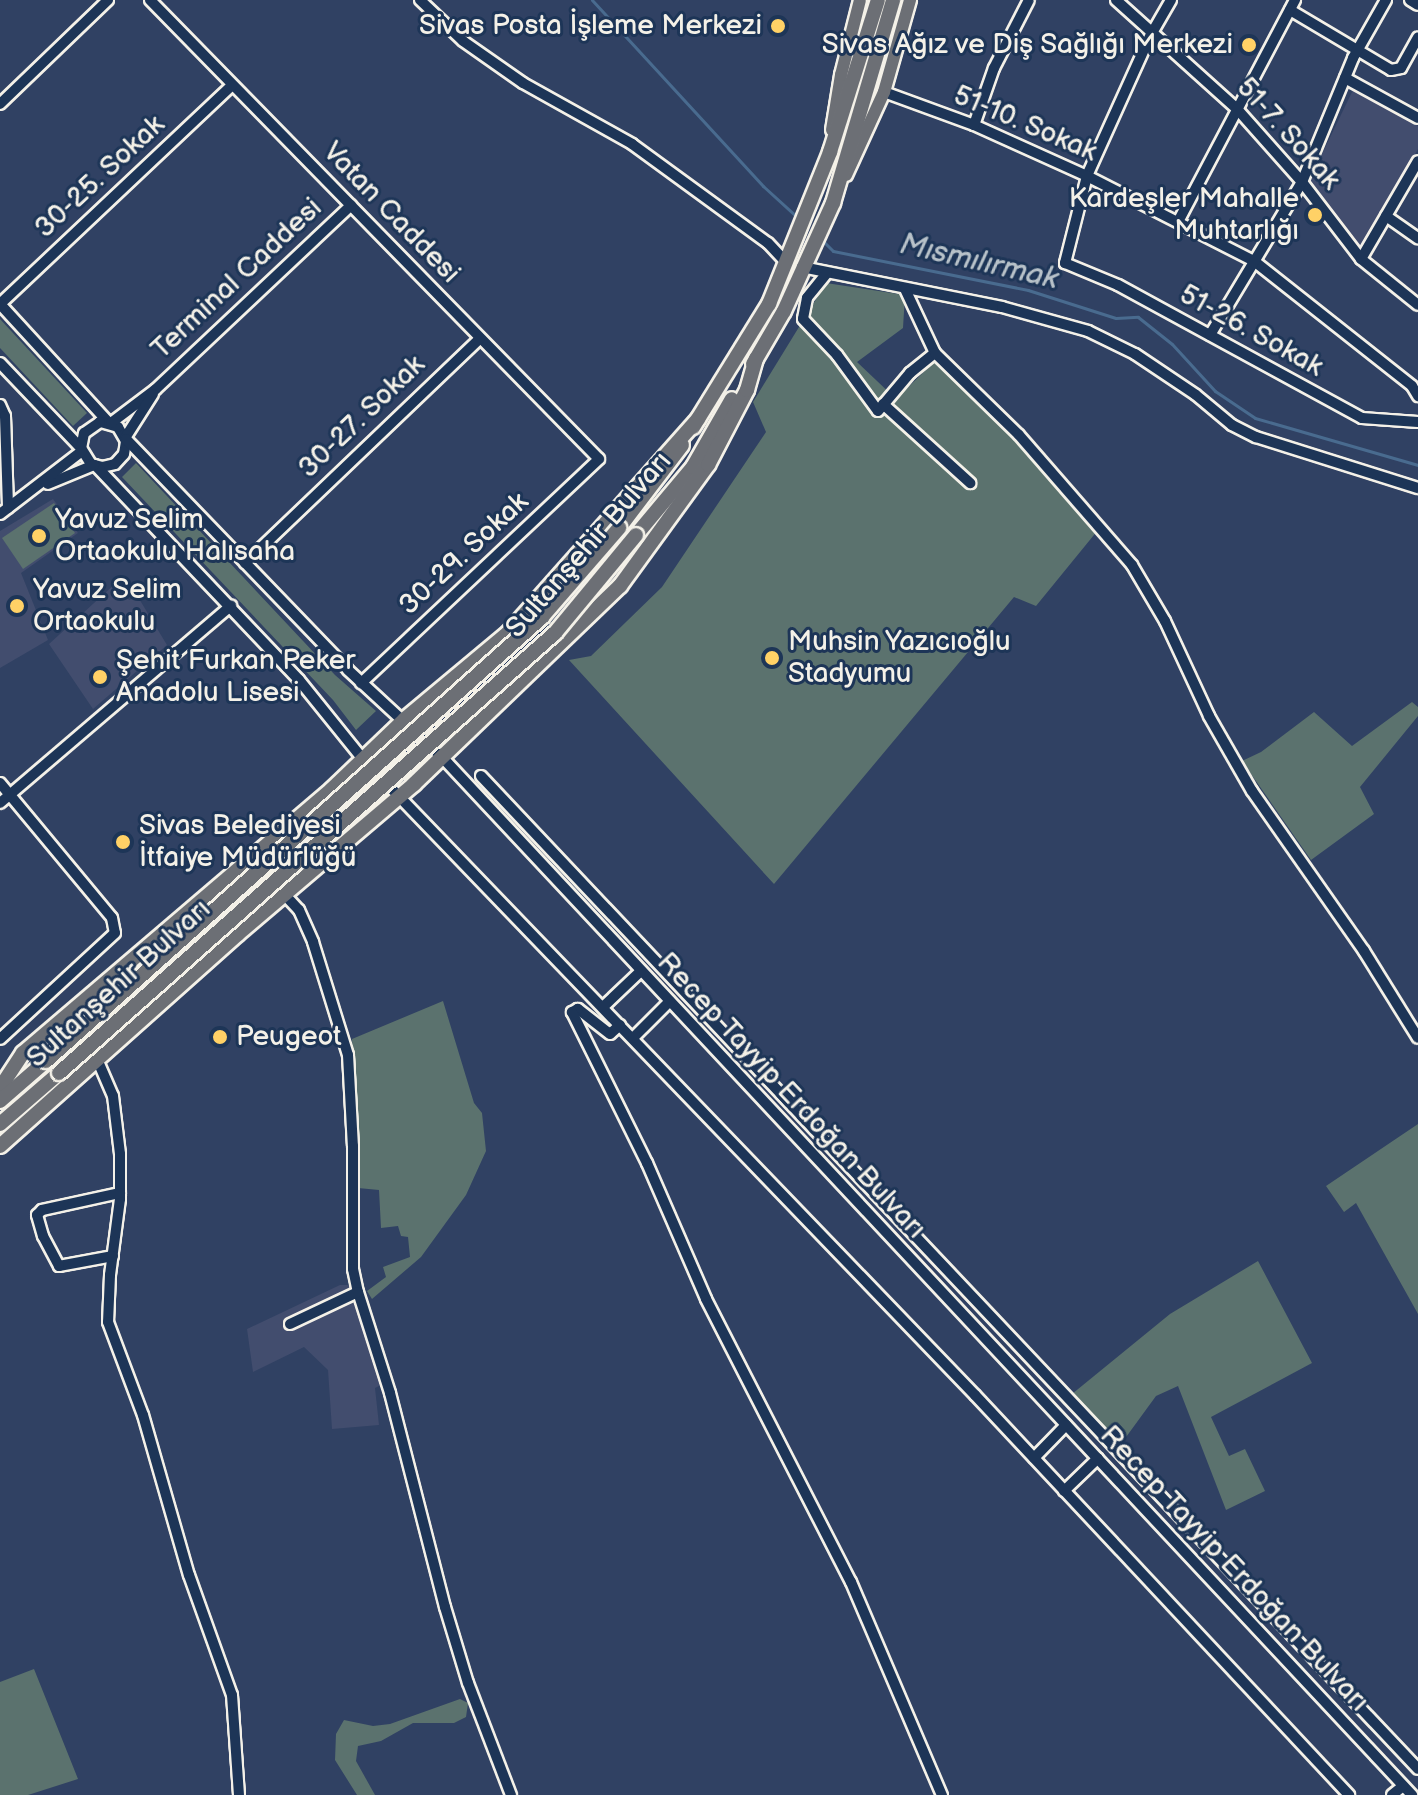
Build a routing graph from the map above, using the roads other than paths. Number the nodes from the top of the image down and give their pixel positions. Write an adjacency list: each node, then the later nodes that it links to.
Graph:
1 (108, 0): 21 (street)
2 (150, 0): 19 (street, Vatan Caddesi)
3 (420, 0): 37 (street)
4 (860, 0): 25 (main road)
5 (878, 0): 25 (highway, Sultanşehir Bulvarı)
6 (893, 0): 29 (highway, Sultanşehir Bulvarı)
7 (910, 0): 20 (main road)
8 (1029, 0): 24 (street)
9 (1116, 0): 15 (street, 51-7. Sokak)
10 (1171, 0): 15 (street)
11 (1386, 0): 17 (street)
12 (1410, 0): 14 (street)
13 (1293, 5): 17 (street); 22 (street)
14 (1418, 5)
15 (1151, 34): 22 (street, 51-7. Sokak); 27 (street)
16 (1418, 37): 17 (street)
17 (1357, 52): 18 (street)
18 (1345, 78): 23 (street); 28 (street)
19 (232, 85): 30 (street, Vatan Caddesi); 40 (street, 30-25. Sokak)
20 (884, 92): 24 (street, 51-10. Sokak); 29 (main road)
21 (0, 104)
22 (1235, 108): 28 (street, 51-7. Sokak); 32 (street)
23 (1418, 118)
24 (974, 125): 27 (street, 51-10. Sokak)
25 (830, 152): 37 (highway, Sultanşehir Bulvarı)
26 (1416, 168): 31 (street)
27 (1087, 176): 32 (street, 51-10. Sokak); 42 (street, 51-26. Sokak)
28 (1302, 182): 34 (street, 51-7. Sokak); 36 (street)
29 (833, 203): 35 (highway, Sultanşehir Bulvarı)
30 (351, 205): 43 (street, Vatan Caddesi); 47 (street, Terminal Caddesi)
31 (1386, 216): 33 (street); 34 (street)
32 (1179, 220): 36 (street, 51-10. Sokak)
33 (1418, 238)
34 (1361, 259): 41 (street, 51-7. Sokak)
35 (805, 261): 38 (street); 45 (highway, Sultanşehir Bulvarı)
36 (1254, 261): 42 (street); 48 (street, 51-10. Sokak)
37 (786, 262): 51 (highway, Sultanşehir Bulvarı)
38 (827, 273): 39 (street); 49 (street)
39 (905, 289): 44 (street); 60 (street)
40 (0, 304): 53 (street)
41 (1418, 305)
42 (1210, 335): 52 (street, 51-26. Sokak)
43 (479, 339): 56 (street, Vatan Caddesi); 62 (street, 30-27. Sokak)
44 (935, 353): 49 (street); 81 (street)
45 (756, 358): 66 (highway); 88 (highway, Sultanşehir Bulvarı, bridge)
46 (0, 363): 55 (street)
47 (156, 389): 53 (street, Terminal Caddesi); 54 (street, Terminal Caddesi)
48 (1418, 396)
49 (883, 404): 58 (street)
50 (0, 405): 61 (street)
51 (698, 419): 65 (highway); 87 (highway, Sultanşehir Bulvarı, bridge)
52 (1418, 422)
53 (110, 423): 54 (street); 55 (street)
54 (126, 439): 57 (street); 62 (street, Recep Tayyip Erdoğan Bulvarı)
55 (81, 450): 57 (street); 59 (street)
56 (599, 459): 64 (street, 30-29. Sokak)
57 (95, 466): 59 (street); 63 (street)
58 (970, 483)
59 (38, 488): 61 (street)
60 (1418, 488)
61 (4, 511)
62 (245, 563): 64 (street, Recep Tayyip Erdoğan Bulvarı)
63 (231, 606): 67 (street); 70 (street)
64 (361, 683): 65 (street, Recep Tayyip Erdoğan Bulvarı)
65 (405, 719): 66 (street, Recep Tayyip Erdoğan Bulvarı); 67 (highway)
66 (442, 757): 71 (highway); 74 (street, Recep Tayyip Erdoğan Bulvarı)
67 (362, 758): 71 (street); 83 (highway)
68 (481, 776): 75 (street)
69 (0, 783): 70 (street)
70 (5, 794): 72 (street); 82 (street)
71 (400, 795): 73 (highway); 78 (street)
72 (0, 803)
73 (284, 894): 84 (highway); 92 (street)
74 (641, 971): 76 (street, Recep Tayyip Erdoğan Bulvarı); 78 (street)
75 (670, 977): 76 (street); 95 (street)
76 (657, 987): 77 (street, Recep Tayyip Erdoğan Bulvarı)
77 (670, 1001): 80 (street); 94 (street, Recep Tayyip Erdoğan Bulvarı)
78 (603, 1007): 79 (street)
79 (620, 1025): 80 (street); 104 (street)
80 (633, 1038): 97 (street)
81 (1418, 1038)
82 (0, 1039)
83 (23, 1053): 85 (highway); 86 (highway)
84 (97, 1059): 89 (highway); 90 (street)
85 (0, 1072)
86 (0, 1088)
87 (0, 1101)
88 (0, 1124)
89 (3, 1143)
90 (120, 1193): 91 (street); 91 (street)
91 (113, 1256): 102 (street)
92 (358, 1292): 93 (street); 103 (street)
93 (290, 1324)
94 (1066, 1425): 96 (street, Recep Tayyip Erdoğan Bulvarı); 97 (street)
95 (1097, 1429): 96 (street); 100 (street)
96 (1083, 1442): 98 (street, Recep Tayyip Erdoğan Bulvarı)
97 (1034, 1458): 99 (street)
98 (1098, 1458): 99 (street); 101 (street, Recep Tayyip Erdoğan Bulvarı)
99 (1064, 1491): 105 (street)
100 (1418, 1769)
101 (1403, 1786): 106 (street); 107 (street, Recep Tayyip Erdoğan Bulvarı)
102 (239, 1795)
103 (511, 1795)
104 (942, 1795)
105 (1349, 1795)
106 (1392, 1795)
107 (1412, 1795)

